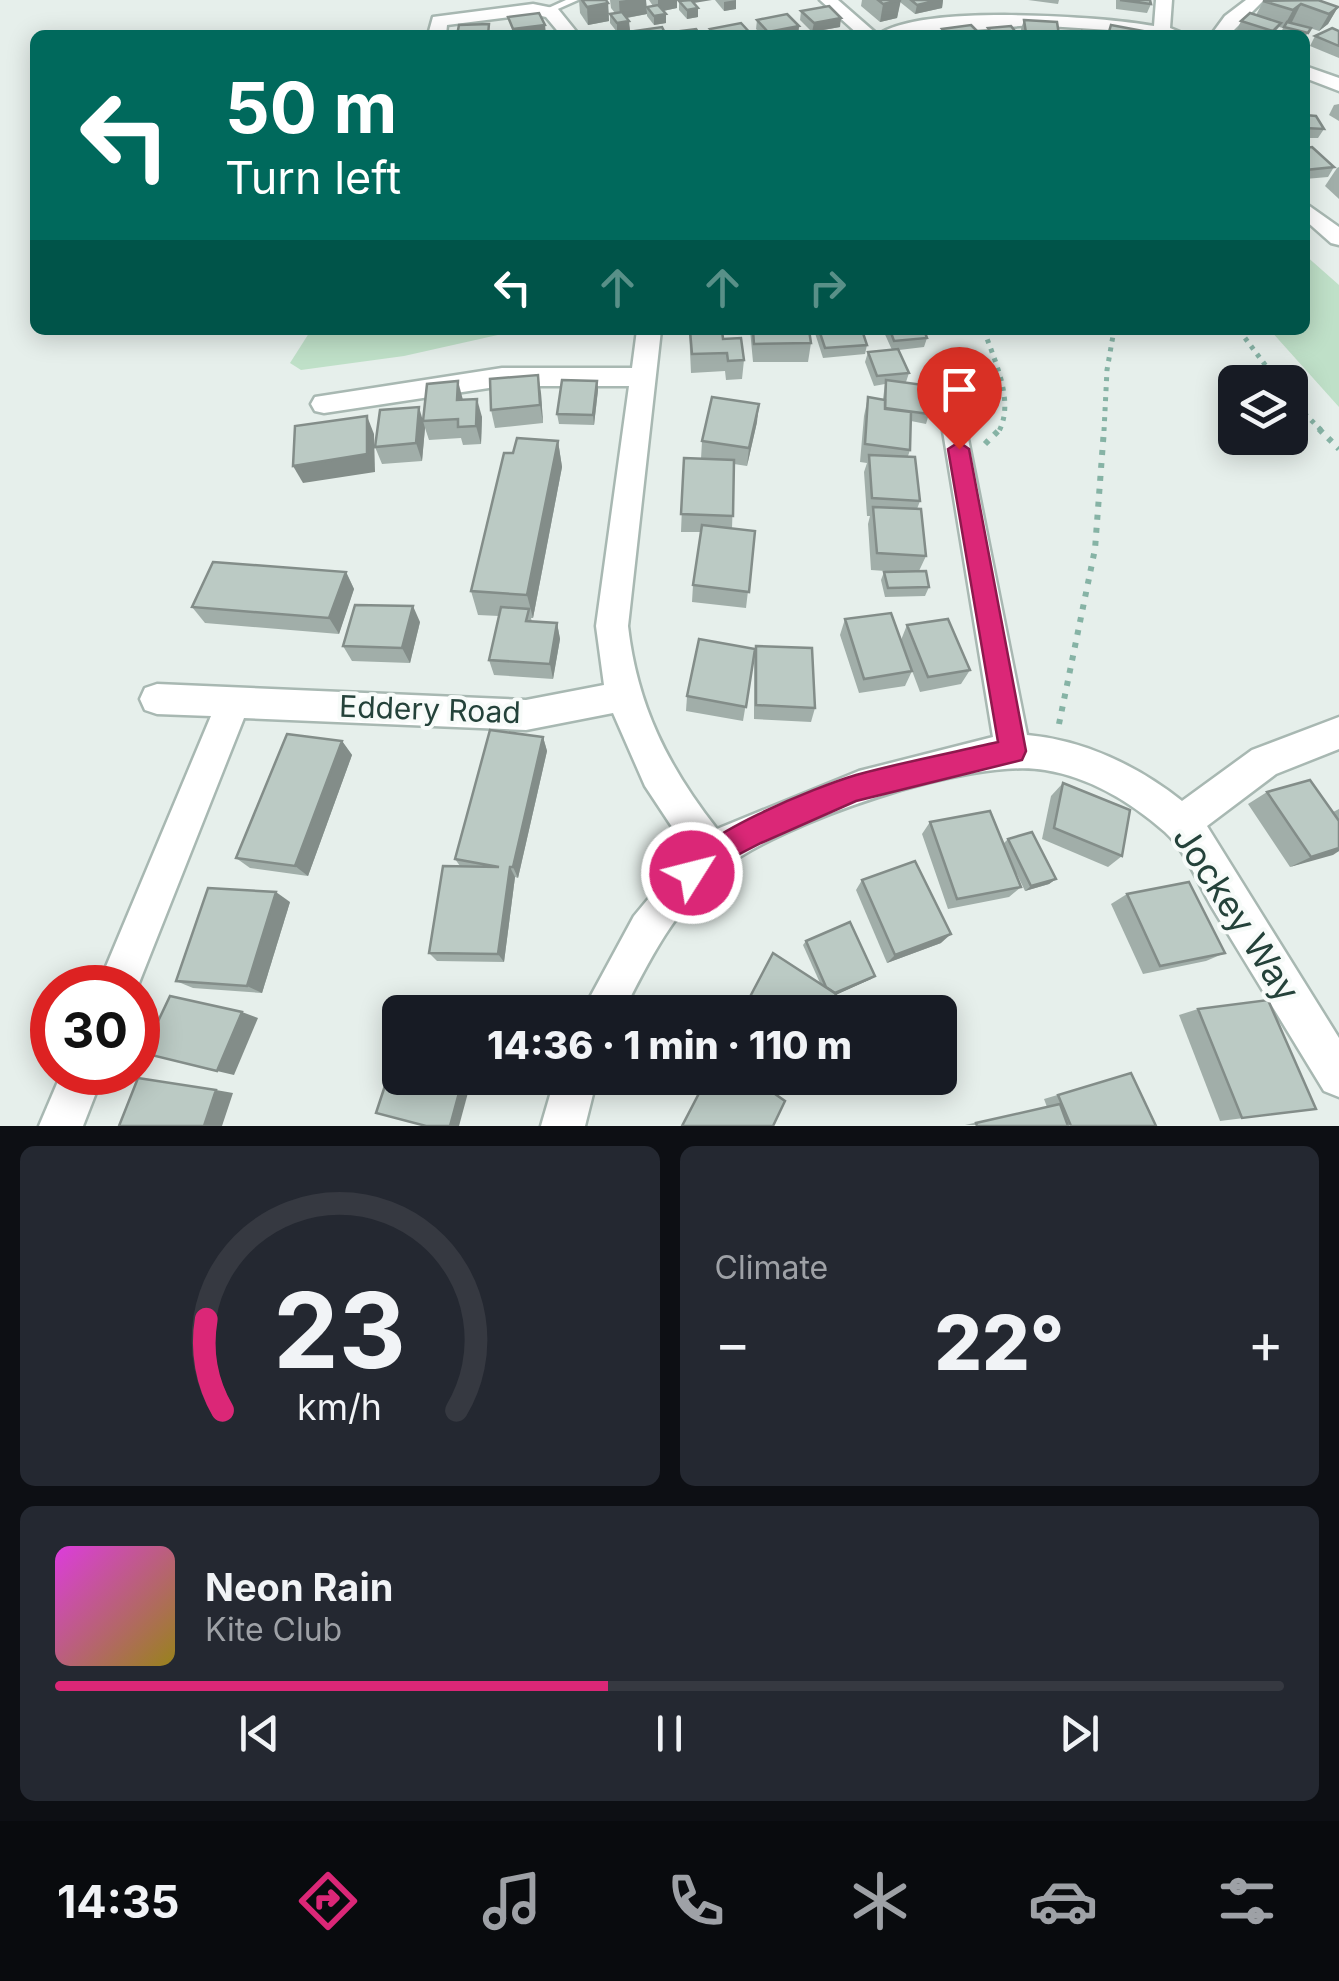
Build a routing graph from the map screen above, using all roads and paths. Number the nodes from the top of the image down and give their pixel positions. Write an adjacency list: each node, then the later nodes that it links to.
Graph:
1 (574, 0): 5 (lane)
2 (828, 0): 8 (street)
3 (1164, 0): 11 (street)
4 (1256, 0): 12 (street)
5 (548, 10): 6 (street); 7 (street)
6 (439, 21)
7 (566, 30)
8 (863, 30)
9 (914, 30): 10 (street)
10 (1130, 30)
11 (1166, 30)
12 (1223, 30)
13 (1310, 73): 14 (street)
14 (1339, 85)
15 (1310, 213): 16 (street)
16 (1339, 238)
17 (649, 335): 22 (street)
18 (985, 335): 25 (path)
19 (1113, 335): 32 (path)
20 (1243, 335): 21 (path)
21 (1265, 365)
22 (644, 377): 23 (street); 27 (street)
23 (324, 404)
24 (1308, 417): 26 (path)
25 (957, 440): 31 (street)
26 (1339, 448)
27 (623, 696): 29 (street, Eddery Road); 34 (street)
28 (157, 699): 29 (street, Eddery Road)
29 (234, 702): 35 (street)
30 (1339, 733): 33 (street)
31 (1013, 751): 32 (street, Jockey Way); 34 (street, Jockey Way)
32 (1052, 755): 33 (street, Jockey Way)
33 (1182, 822): 37 (street, Jockey Way)
34 (712, 854): 36 (street, Jockey Way)
35 (127, 965)
36 (611, 995)
37 (1339, 1076)
38 (74, 1095): 40 (street)
39 (571, 1095): 41 (street)
40 (61, 1126)
41 (563, 1126)

